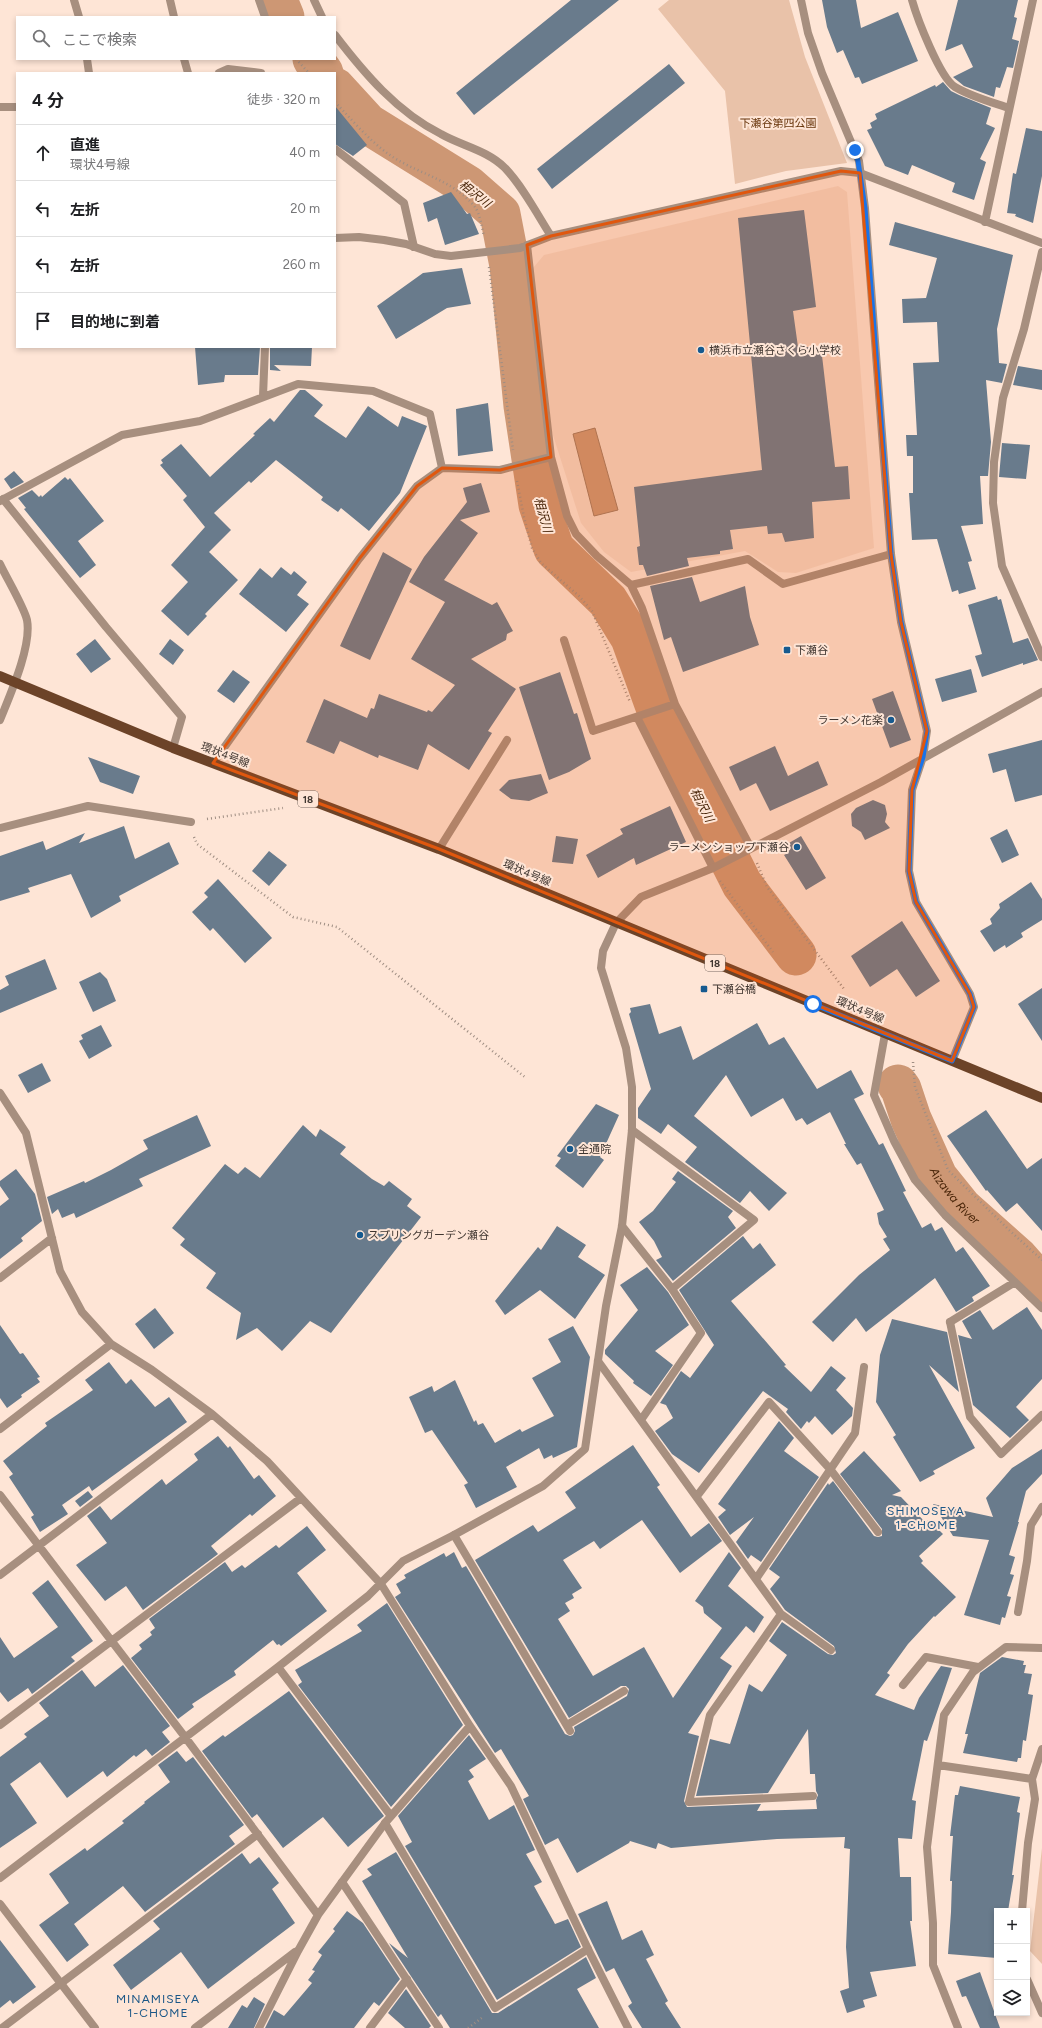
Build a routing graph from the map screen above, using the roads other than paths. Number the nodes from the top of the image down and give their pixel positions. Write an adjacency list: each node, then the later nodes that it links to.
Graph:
1 (74, 0): 8 (street)
2 (170, 0): 9 (street)
3 (258, 0): 10 (street)
4 (314, 0): 11 (street)
5 (801, 0): 23 (street)
6 (912, 0): 21 (street)
7 (1033, 0): 21 (street)
8 (79, 16)
9 (174, 16)
10 (265, 16)
11 (322, 16)
12 (336, 36): 25 (street)
13 (87, 60): 15 (street)
14 (184, 60): 16 (street)
15 (89, 72)
16 (188, 72)
17 (221, 72): 18 (street)
18 (253, 72)
19 (1, 105): 20 (street)
20 (16, 107)
21 (1009, 108): 24 (street)
22 (336, 150): 28 (street)
23 (860, 173): 24 (street); 25 (street); 36 (street)
24 (985, 222): 27 (street)
25 (552, 236): 29 (street)
26 (336, 238): 28 (street)
27 (1042, 243)
28 (414, 247): 29 (street)
29 (524, 247): 33 (street)
30 (1042, 252): 40 (street)
31 (265, 348): 32 (street)
32 (263, 396): 34 (street); 35 (street)
33 (552, 458): 34 (street); 38 (street)
34 (442, 468): 50 (street)
35 (2, 500): 48 (street)
36 (891, 554): 38 (street); 49 (street)
37 (0, 564): 42 (street)
38 (631, 585): 44 (street)
39 (564, 640): 45 (street)
40 (1042, 657)
41 (0, 676): 42 (main road, 環状4号線 / 18)
42 (15, 682): 46 (street); 48 (main road, 環状4号線 / 18)
43 (1042, 692): 49 (street)
44 (671, 706): 45 (street); 54 (street)
45 (640, 716): 55 (street)
46 (0, 720)
47 (507, 740): 53 (street)
48 (172, 748): 50 (main road, 環状4号線 / 18)
49 (923, 757): 54 (street); 58 (street)
50 (213, 763): 53 (main road, 環状4号線 / 18)
51 (191, 822): 52 (street)
52 (0, 828)
53 (439, 849): 56 (main road, 環状4号線 / 18)
54 (748, 849): 55 (street)
55 (715, 867): 56 (street)
56 (616, 923): 57 (main road, 環状4号線 / 18); 61 (street)
57 (885, 1034): 58 (main road, 環状4号線 / 18); 65 (street)
58 (952, 1061): 60 (main road, 環状4号線 / 18)
59 (0, 1093): 63 (street)
60 (1042, 1098)
61 (632, 1130): 62 (street); 66 (street)
62 (622, 1226): 66 (street); 69 (street)
63 (52, 1238): 64 (street); 68 (street)
64 (0, 1278)
65 (1015, 1282): 67 (street); 72 (street)
66 (672, 1289): 73 (street)
67 (1042, 1308)
68 (111, 1344): 71 (street); 74 (street)
69 (598, 1361): 73 (street); 81 (street)
70 (864, 1367): 75 (street)
71 (212, 1414): 78 (street); 82 (street)
72 (1042, 1415)
73 (641, 1420): 77 (street)
74 (0, 1429)
75 (830, 1469): 77 (street); 80 (street); 84 (street)
76 (0, 1495): 82 (street)
77 (697, 1496): 84 (street)
78 (301, 1498): 85 (street); 88 (street)
79 (1042, 1507): 86 (street)
80 (878, 1532)
81 (454, 1535): 85 (street); 94 (street)
82 (39, 1546): 83 (street); 88 (street)
83 (0, 1575)
84 (756, 1579): 87 (street)
85 (381, 1584): 91 (street); 96 (street)
86 (1018, 1612)
87 (781, 1614): 90 (street); 101 (street)
88 (112, 1641): 95 (street); 97 (street)
89 (1042, 1648): 92 (street)
90 (831, 1650)
91 (278, 1667): 97 (street); 102 (street)
92 (978, 1667): 93 (street); 99 (street)
93 (904, 1685)
94 (624, 1691)
95 (0, 1725)
96 (470, 1726): 102 (street); 110 (street)
97 (185, 1737): 104 (street); 105 (street)
98 (1042, 1750): 100 (street)
99 (938, 1766): 100 (street); 123 (street)
100 (1032, 1779): 108 (street)
101 (813, 1796)
102 (391, 1816): 103 (street)
103 (385, 1823): 106 (street); 110 (street)
104 (258, 1834): 109 (street); 114 (street)
105 (0, 1878)
106 (342, 1882): 109 (street); 112 (street)
107 (0, 1904): 114 (street)
108 (1022, 1908)
109 (318, 1915): 111 (street)
110 (588, 1949): 122 (street)
111 (298, 1950): 118 (street); 119 (street)
112 (407, 1979): 120 (street); 121 (street)
113 (1027, 1980): 115 (street)
114 (61, 1983): 116 (street); 117 (street)
115 (1042, 2013)
116 (2, 2028)
117 (95, 2028)
118 (195, 2028)
119 (259, 2028)
120 (370, 2028)
121 (439, 2028)
122 (628, 2028)
123 (958, 2028)

